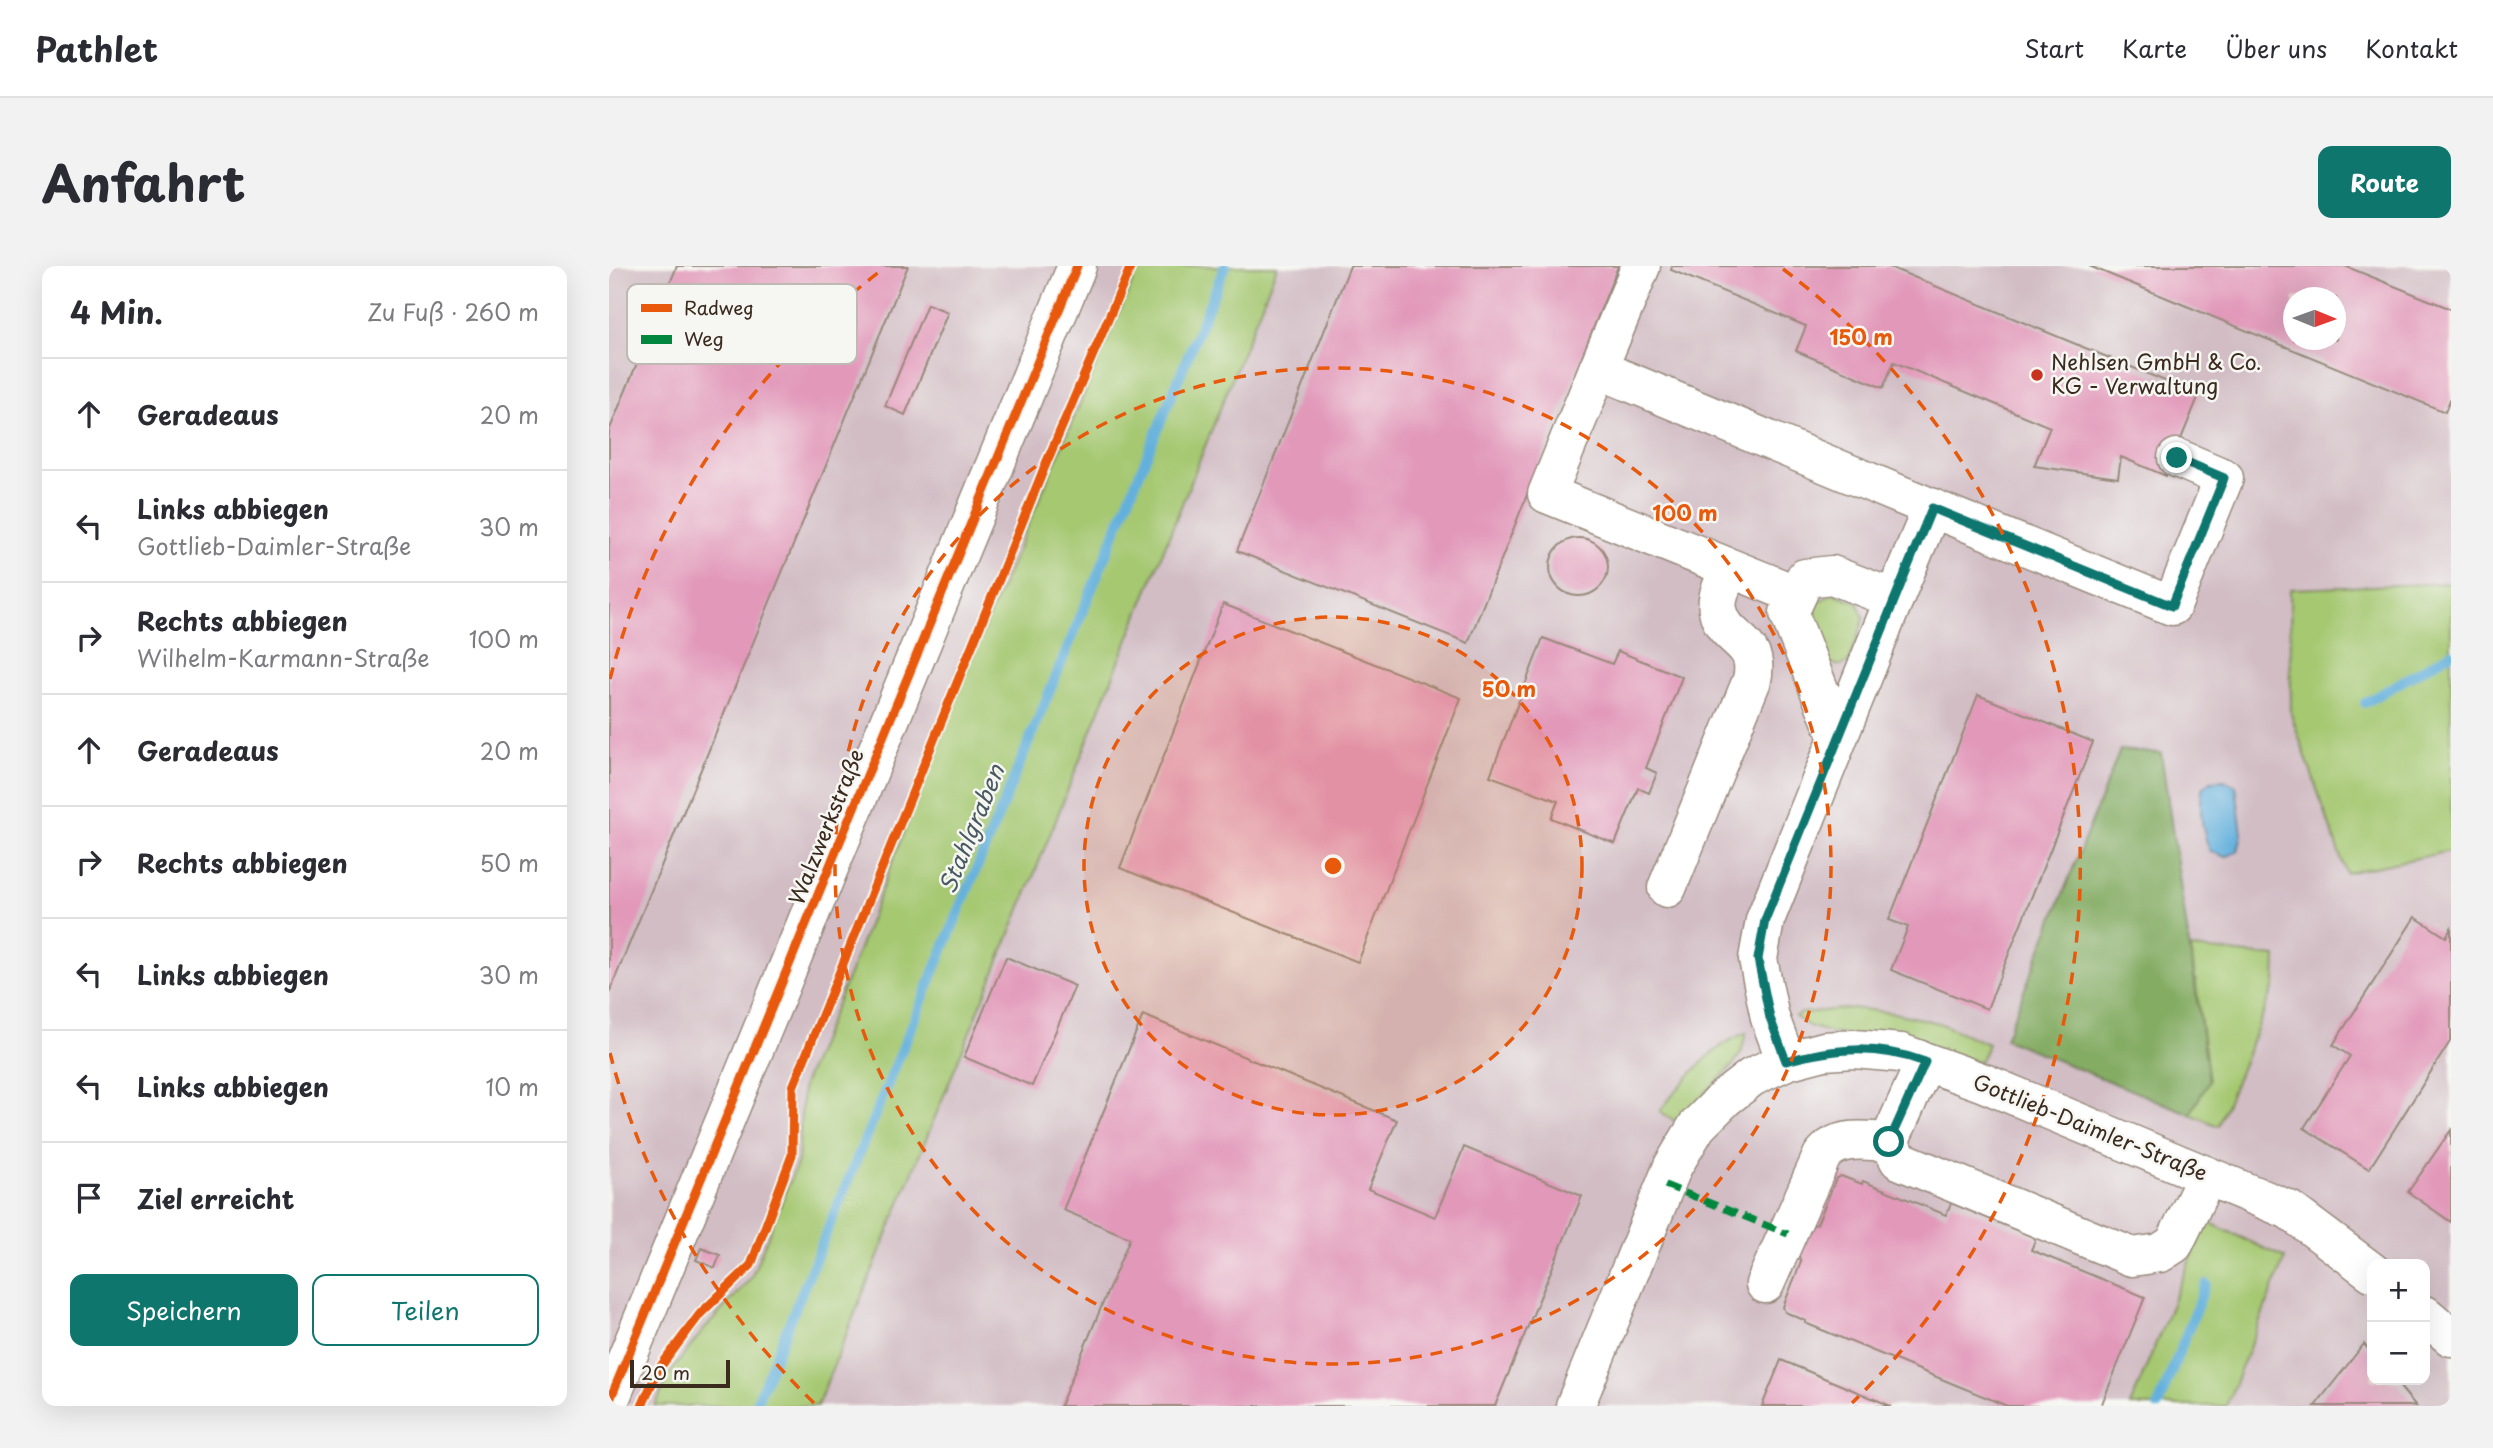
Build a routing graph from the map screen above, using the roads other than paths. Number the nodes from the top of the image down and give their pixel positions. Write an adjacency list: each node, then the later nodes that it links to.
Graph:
1 (1077, 266): 19 (street, Walzwerkstraße)
2 (1641, 266): 3 (street)
3 (1598, 369): 5 (street); 6 (street)
4 (2177, 458): 5 (street)
5 (1932, 508): 8 (street)
6 (1730, 568): 7 (street); 10 (street)
7 (1797, 595): 8 (street); 9 (street)
8 (1894, 599): 9 (street)
9 (1839, 737): 11 (street)
10 (1667, 888)
11 (1786, 1061): 12 (street, Gottlieb-Daimler-Straße); 20 (street, Gottlieb-Daimler-Straße)
12 (1925, 1062): 13 (street); 14 (street, Gottlieb-Daimler-Straße)
13 (1889, 1142): 14 (street); 16 (street)
14 (2207, 1176): 15 (street, Gottlieb-Daimler-Straße)
15 (2367, 1268)
16 (1765, 1284)
17 (2430, 1319): 18 (street)
18 (2451, 1336)
19 (613, 1381)
20 (1575, 1406)

